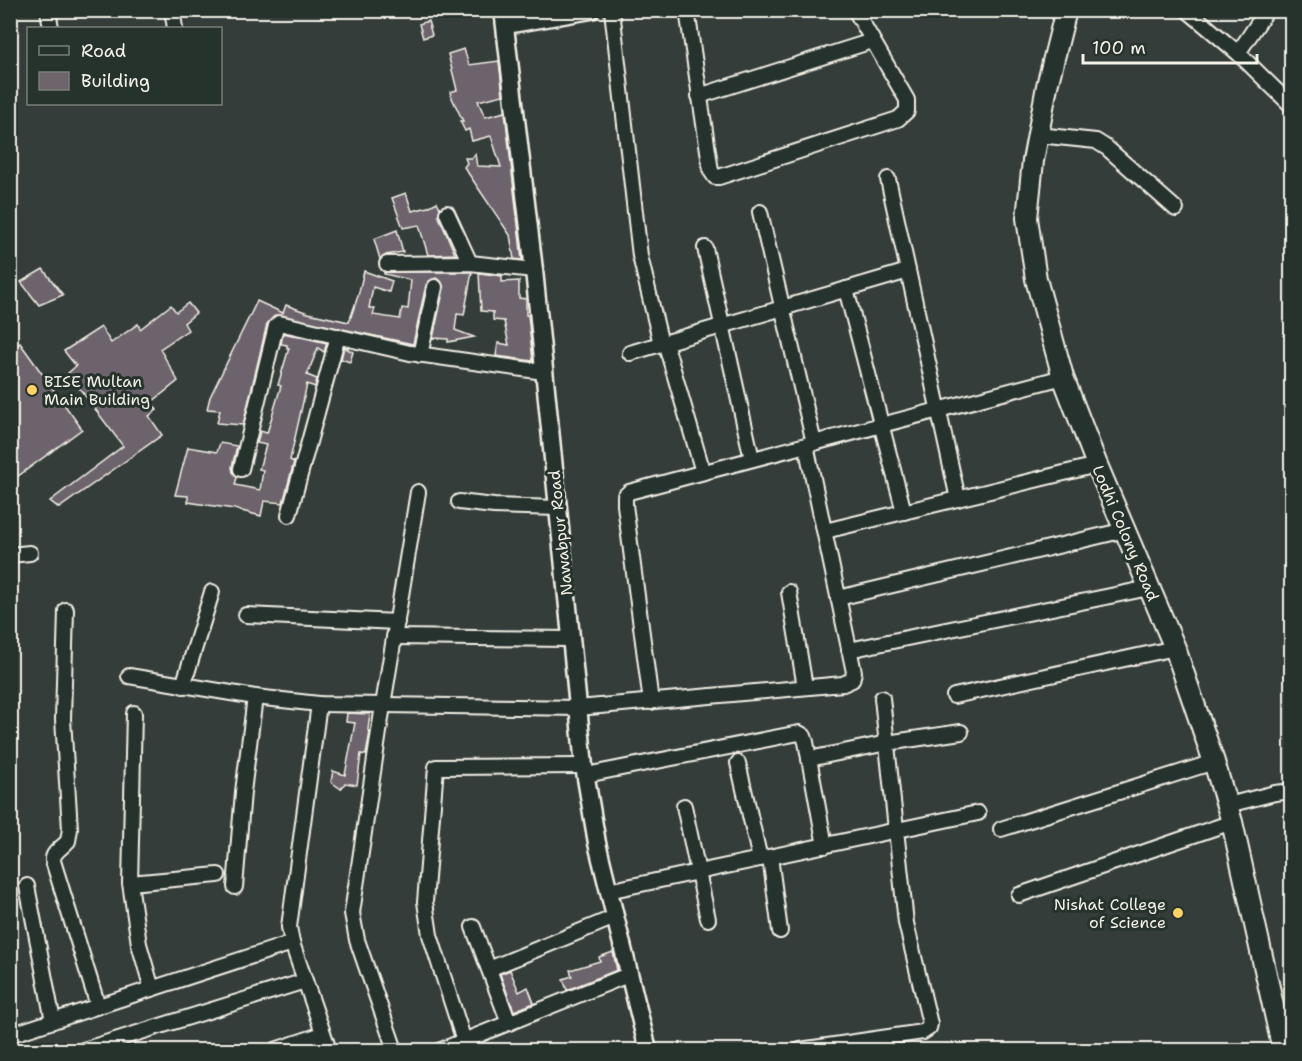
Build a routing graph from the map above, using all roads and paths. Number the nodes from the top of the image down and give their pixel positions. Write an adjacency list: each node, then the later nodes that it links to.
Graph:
1 (48, 10): 11 (street)
2 (172, 10): 12 (street)
3 (591, 10): 10 (street)
4 (612, 10): 32 (street)
5 (687, 10): 15 (street)
6 (855, 10): 13 (street)
7 (1066, 10): 17 (main road, Lodhi Colony Road)
8 (1187, 10): 14 (street)
9 (1267, 10): 14 (street)
10 (505, 18): 25 (street, Nawabpur Road)
11 (51, 27)
12 (175, 27)
13 (872, 41): 15 (street); 15 (street)
14 (1238, 53): 16 (street)
15 (699, 96)
16 (1292, 106)
17 (1038, 135): 19 (street); 36 (main road, Lodhi Colony Road)
18 (888, 179): 26 (street)
19 (1176, 209)
20 (760, 212): 29 (street)
21 (447, 213): 23 (street)
22 (705, 248): 30 (street)
23 (470, 263): 24 (street); 25 (street)
24 (387, 264)
25 (534, 270): 35 (street, Nawabpur Road)
26 (908, 271): 28 (street); 37 (street)
27 (435, 287): 34 (street)
28 (846, 289): 29 (street); 38 (street)
29 (783, 308): 30 (street); 39 (street)
30 (722, 325): 32 (street); 40 (street)
31 (338, 336): 34 (street); 42 (street); 49 (street)
32 (663, 343): 33 (street); 43 (street)
33 (630, 353)
34 (420, 355): 35 (street)
35 (544, 372): 47 (street, Nawabpur Road)
36 (1063, 377): 37 (street); 41 (main road, Lodhi Colony Road)
37 (938, 410): 38 (street); 45 (street)
38 (881, 425): 39 (street); 48 (street)
39 (810, 444): 40 (street); 51 (street)
40 (752, 459): 43 (street)
41 (1097, 465): 45 (street); 50 (main road, Lodhi Colony Road)
42 (241, 469)
43 (703, 472): 71 (street)
44 (418, 492): 60 (street)
45 (958, 499): 48 (street)
46 (459, 502): 47 (street)
47 (558, 508): 62 (street, Nawabpur Road)
48 (904, 512): 51 (street)
49 (288, 514)
50 (1125, 530): 54 (main road, Lodhi Colony Road); 57 (street)
51 (825, 531): 57 (street)
52 (30, 553): 53 (street)
53 (10, 555)
54 (1149, 588): 63 (main road, Lodhi Colony Road); 64 (street)
55 (212, 592): 66 (street)
56 (789, 592): 67 (street)
57 (838, 598): 64 (street)
58 (66, 610): 106 (street)
59 (246, 615): 60 (street)
60 (397, 622): 61 (street)
61 (394, 637): 62 (street); 73 (street)
62 (571, 639): 74 (street, Nawabpur Road)
63 (1175, 648): 68 (street); 79 (main road, Lodhi Colony Road)
64 (849, 650): 67 (street)
65 (129, 676): 66 (street)
66 (183, 686): 69 (street)
67 (805, 687): 71 (street)
68 (954, 696)
69 (255, 697): 72 (street); 94 (street)
70 (882, 698): 77 (street)
71 (651, 702): 74 (street)
72 (319, 704): 73 (street); 101 (street)
73 (383, 705): 74 (street); 116 (street)
74 (578, 708): 81 (street, Nawabpur Road)
75 (134, 713): 92 (street)
76 (961, 732): 77 (street)
77 (886, 743): 78 (street); 87 (street)
78 (809, 759): 81 (street); 88 (street)
79 (1214, 762): 85 (main road, Lodhi Colony Road); 86 (street)
80 (738, 763): 89 (street)
81 (585, 770): 95 (street, Nawabpur Road); 111 (street)
82 (1292, 791): 85 (street)
83 (684, 806): 90 (street)
84 (978, 813): 87 (street)
85 (1230, 813): 96 (street); 112 (main road, Lodhi Colony Road)
86 (1001, 830)
87 (896, 831): 88 (street); 119 (street)
88 (825, 846): 89 (street)
89 (765, 858): 90 (street); 100 (street)
90 (698, 872): 95 (street); 98 (street)
91 (218, 875): 92 (street)
92 (130, 883): 105 (street)
93 (27, 886): 107 (street)
94 (235, 887)
95 (608, 891): 97 (street, Nawabpur Road)
96 (1019, 895)
97 (615, 917): 102 (street); 103 (street, Nawabpur Road)
98 (708, 919)
99 (473, 927): 102 (street)
100 (780, 932)
101 (292, 943): 104 (street); 105 (street)
102 (489, 969): 108 (street)
103 (628, 975): 108 (street); 118 (street, Nawabpur Road)
104 (305, 981): 109 (street); 113 (street)
105 (152, 989): 106 (street)
106 (98, 1006): 107 (street)
107 (53, 1021): 110 (street)
108 (509, 1023): 111 (street)
109 (323, 1034): 114 (street); 115 (street)
110 (10, 1035)
111 (464, 1041): 117 (street)
112 (1285, 1043)
113 (84, 1050)
114 (275, 1050)
115 (329, 1050)
116 (395, 1050)
117 (441, 1050)
118 (648, 1050)
119 (800, 1050)

